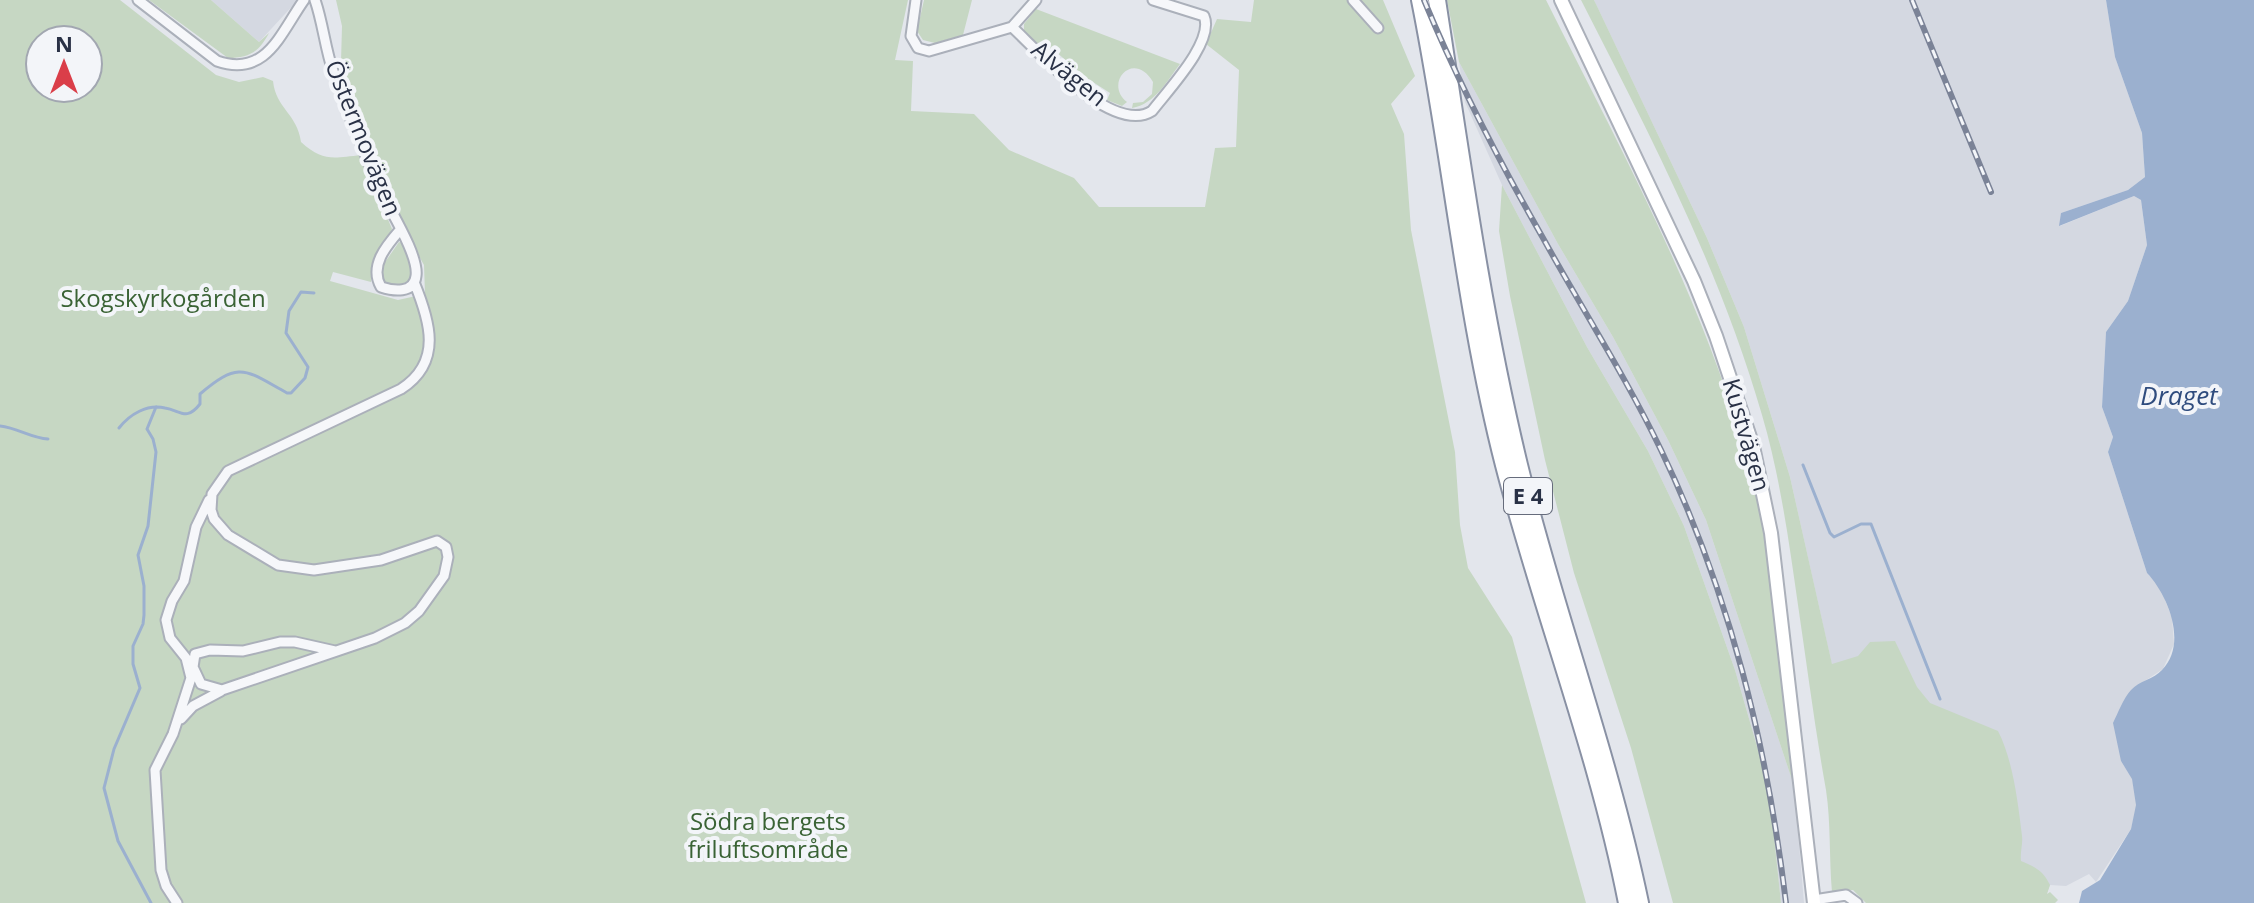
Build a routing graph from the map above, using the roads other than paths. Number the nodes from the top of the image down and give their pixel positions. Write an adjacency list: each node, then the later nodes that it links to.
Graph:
1 (138, 0): 2 (street)
2 (304, 0)
3 (315, 0): 13 (street, Östermovägen)
4 (916, 0): 11 (street, Alvägen)
5 (1036, 0): 11 (street, Alvägen)
6 (1153, 0): 11 (street, Alvägen)
7 (1353, 0): 12 (street)
8 (1420, 0): 21 (highway, E 4)
9 (1437, 0): 22 (highway, E 4)
10 (1561, 0): 19 (main road, Kustvägen)
11 (1012, 27)
12 (1378, 28)
13 (400, 230): 14 (street, Östermovägen); 14 (street, Östermovägen)
14 (414, 282): 15 (street)
15 (212, 494): 16 (street); 18 (street)
16 (335, 651): 17 (street); 17 (street)
17 (222, 690): 18 (street)
18 (177, 725): 20 (street)
19 (1814, 901): 23 (street)
20 (177, 903)
21 (1627, 903)
22 (1640, 903)
23 (1857, 903)

